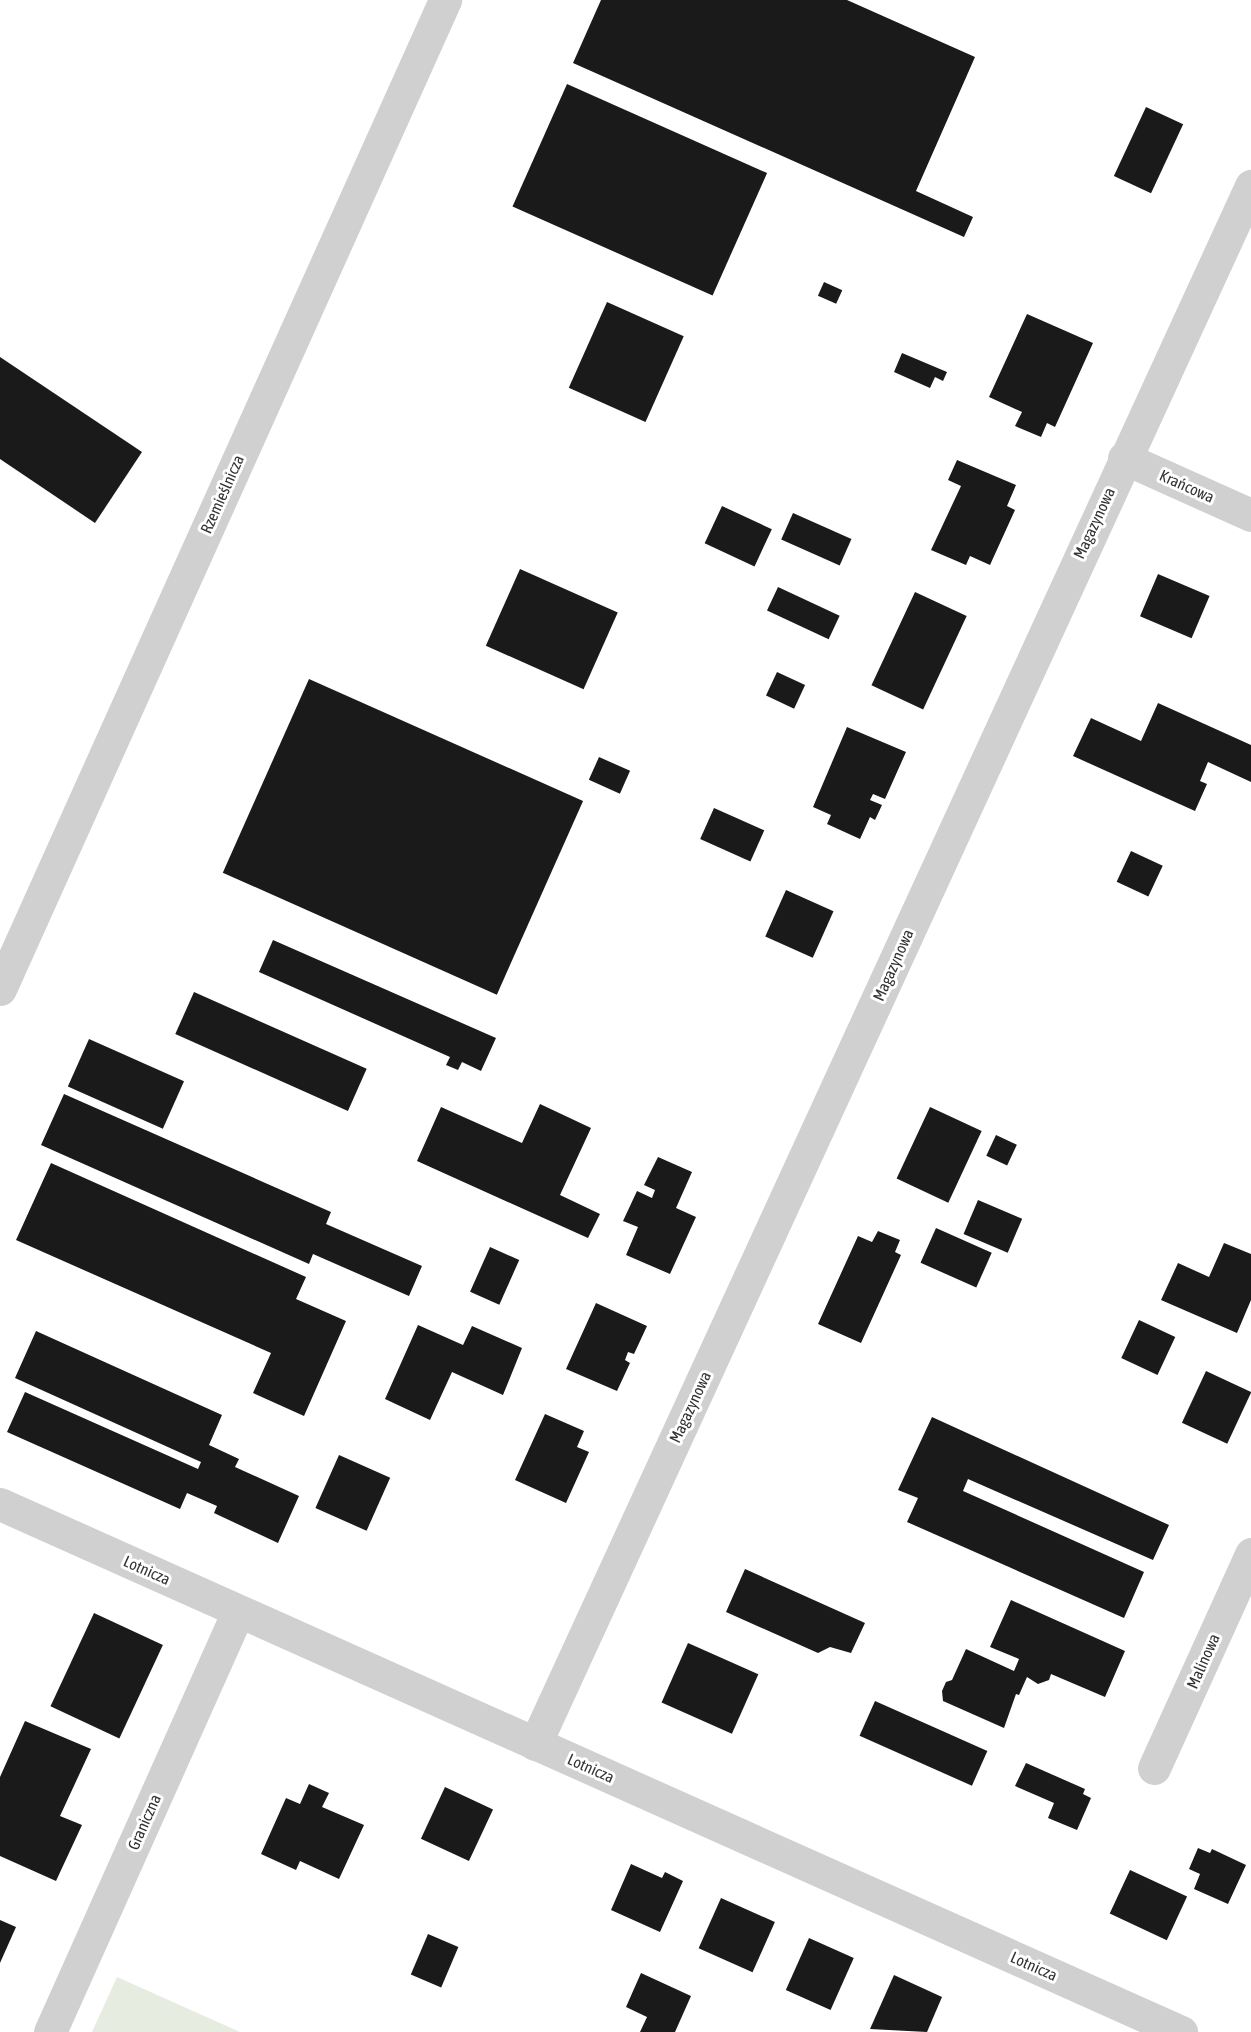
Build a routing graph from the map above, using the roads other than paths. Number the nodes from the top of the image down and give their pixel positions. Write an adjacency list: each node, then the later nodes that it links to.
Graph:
1 (445, 0): 5 (street, Rzemieślnicza)
2 (1251, 186): 3 (street, Magazynowa)
3 (1124, 458): 4 (street, Krańcowa); 9 (street, Magazynowa)
4 (1251, 514)
5 (0, 989)
6 (0, 1504): 8 (street, Lotnicza)
7 (1251, 1554): 10 (street, Malinowa)
8 (238, 1611): 9 (street, Lotnicza); 11 (street, Graniczna)
9 (536, 1744): 12 (street, Lotnicza)
10 (1154, 1768)
11 (50, 2032)
12 (1181, 2032)

